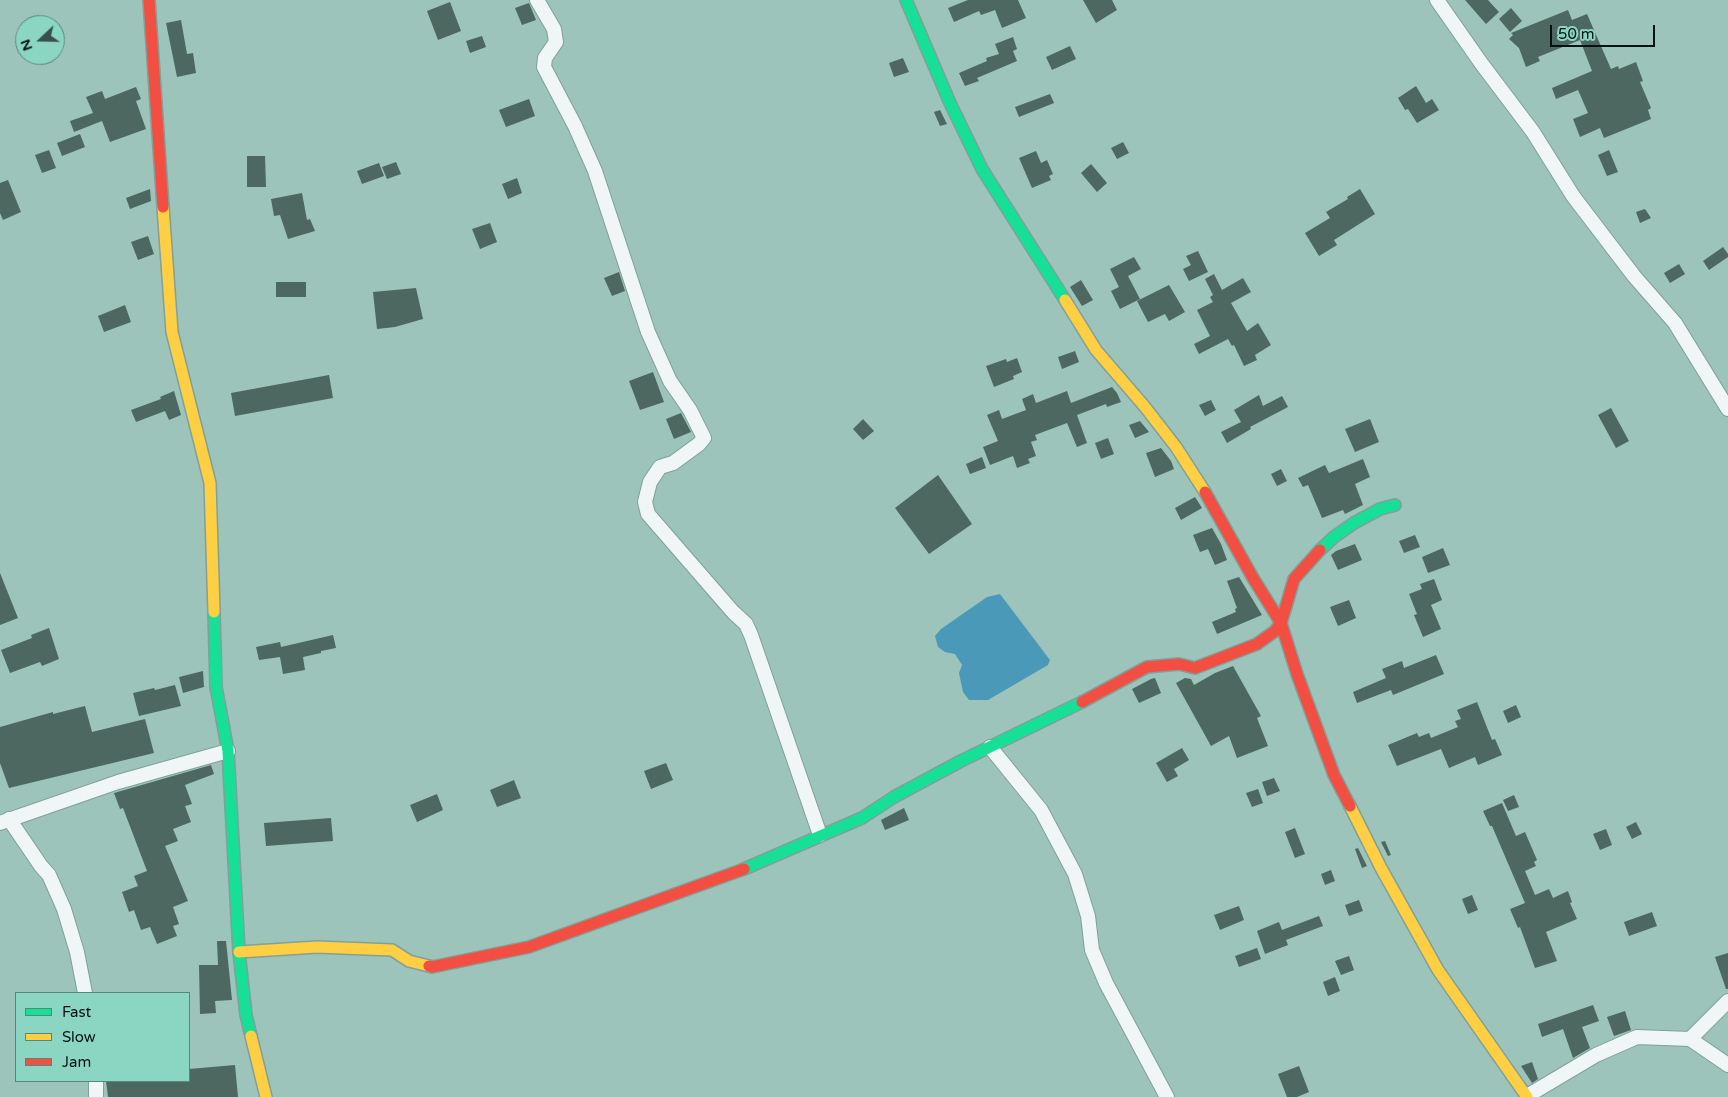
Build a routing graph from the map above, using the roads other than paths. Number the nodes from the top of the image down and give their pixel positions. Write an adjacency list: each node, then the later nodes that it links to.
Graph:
1 (150, 0): 9 (street)
2 (537, 0): 11 (street)
3 (906, 0): 7 (street)
4 (1437, 0): 5 (street)
5 (1728, 408)
6 (1395, 504): 7 (street)
7 (1280, 623): 8 (street); 21 (street)
8 (990, 747): 11 (street); 20 (street)
9 (228, 751): 10 (street); 12 (street)
10 (5, 821): 13 (street)
11 (820, 835): 12 (street)
12 (239, 952): 19 (street)
13 (85, 992)
14 (1728, 1001): 15 (street)
15 (1690, 1040): 16 (street); 21 (street)
16 (1728, 1065)
17 (96, 1082): 18 (street)
18 (96, 1097)
19 (266, 1097)
20 (1167, 1097)
21 (1527, 1097)

